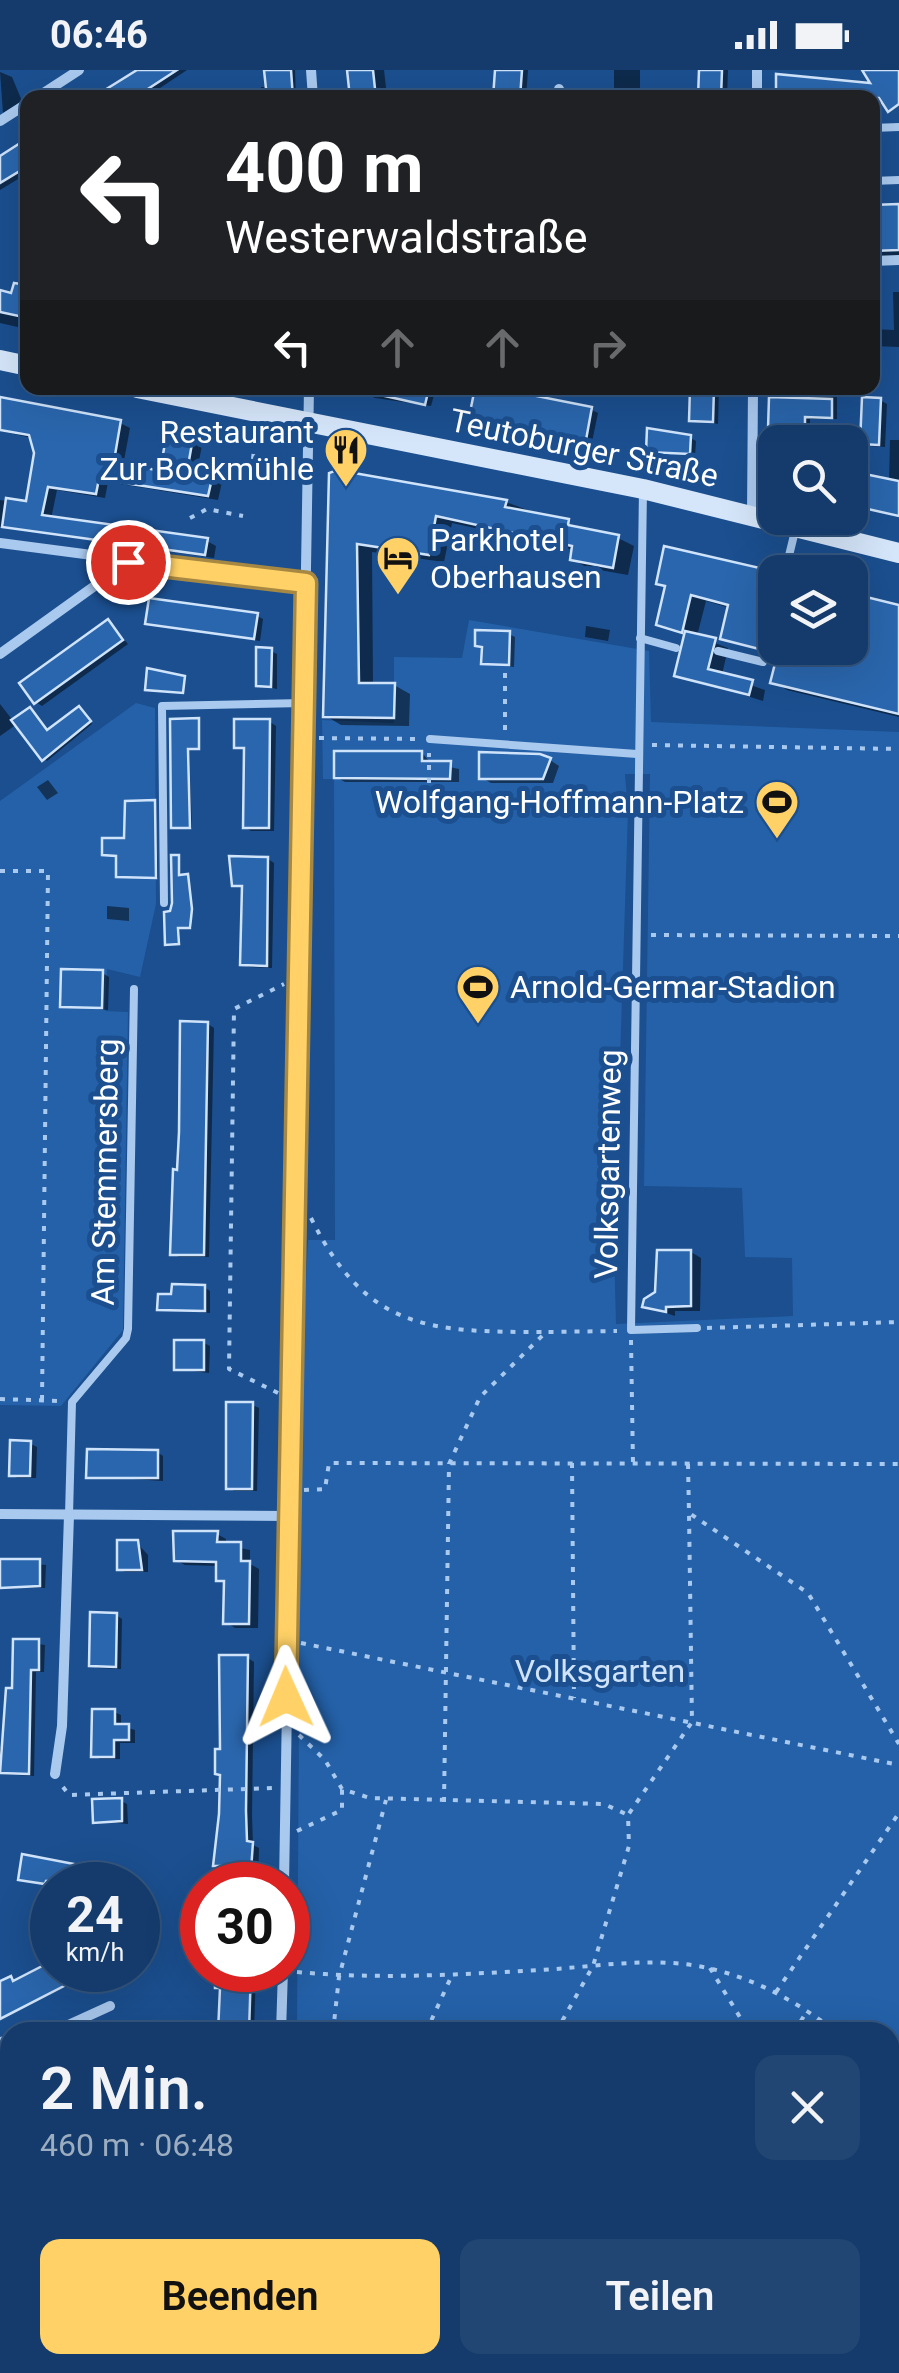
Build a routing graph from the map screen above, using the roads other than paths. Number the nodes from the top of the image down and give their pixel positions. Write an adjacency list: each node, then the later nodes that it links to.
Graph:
1 (79, 70): 2 (street)
2 (48, 90)
3 (174, 395): 6 (main road, Teutoburger Straße)
4 (309, 395): 6 (street)
5 (753, 395): 8 (street)
6 (309, 420): 7 (main road, Teutoburger Straße); 14 (street)
7 (643, 490): 8 (main road, Teutoburger Straße); 15 (lane, Volksgartenweg)
8 (752, 516): 9 (main road, Teutoburger Straße)
9 (758, 518)
10 (829, 535): 12 (main road, Teutoburger Straße)
11 (0, 542): 13 (street)
12 (899, 552)
13 (128, 562): 14 (street); 18 (street)
14 (306, 583): 20 (street)
15 (640, 638): 16 (lane); 22 (lane, Volksgartenweg)
16 (676, 648)
17 (718, 651): 19 (lane)
18 (0, 654)
19 (758, 661)
20 (304, 703): 23 (lane); 28 (street)
21 (430, 739): 22 (lane)
22 (637, 749): 25 (lane, Volksgartenweg)
23 (164, 903)
24 (134, 989): 27 (lane, Am Stemmersberg)
25 (697, 1328)
26 (0, 1514): 27 (street)
27 (69, 1515): 28 (street); 29 (street)
28 (289, 1516): 30 (street)
29 (55, 1774)
30 (284, 1862)
31 (283, 1992): 34 (street)
32 (110, 2006): 33 (street)
33 (74, 2022)
34 (282, 2022)

